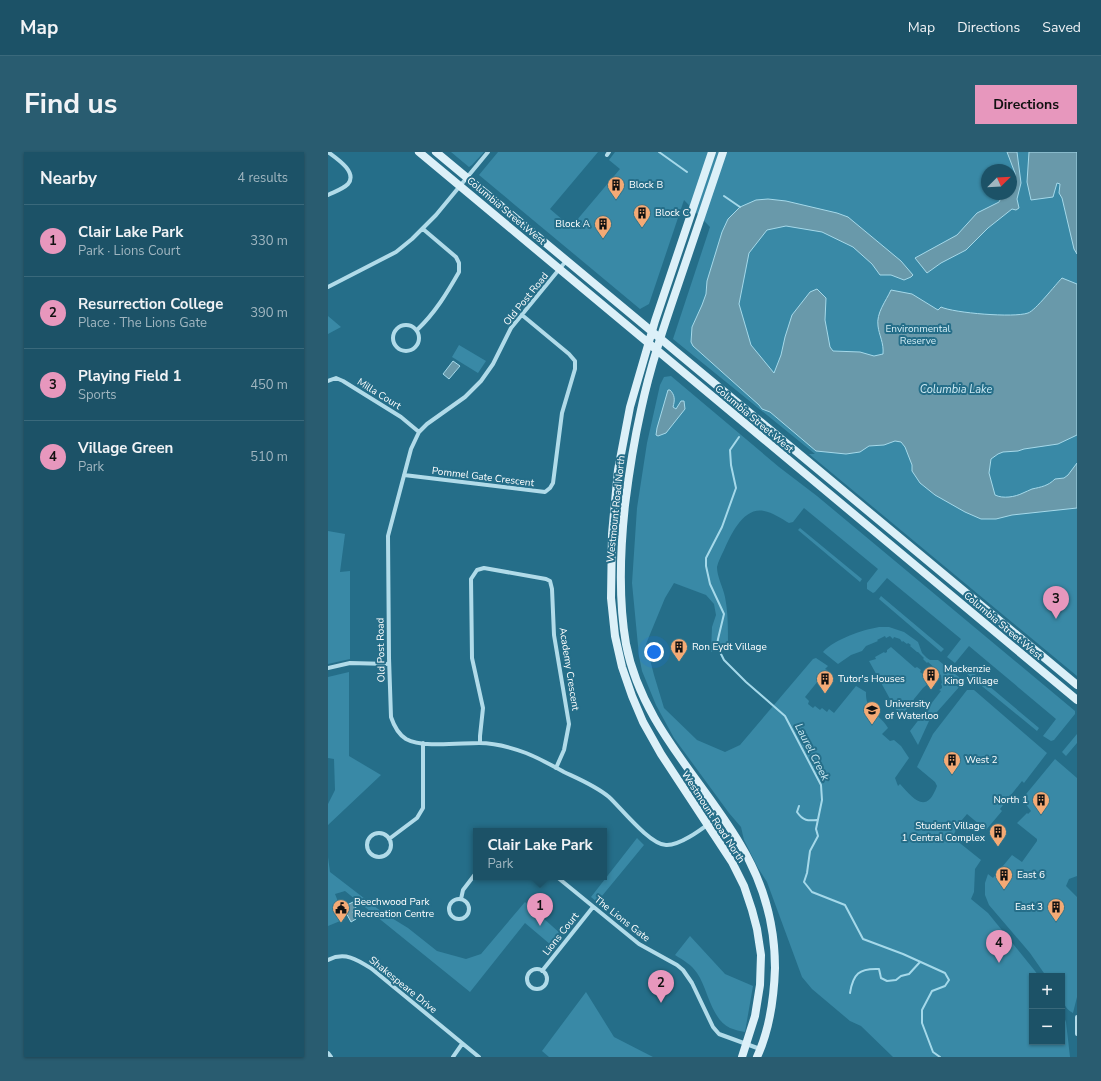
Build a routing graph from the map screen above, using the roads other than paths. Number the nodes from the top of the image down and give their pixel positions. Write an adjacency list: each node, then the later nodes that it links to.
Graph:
1 (328, 152): 9 (street)
2 (419, 152): 8 (main road, Columbia Street West)
3 (436, 152): 7 (main road, Columbia Street West)
4 (488, 152): 7 (street)
5 (712, 152): 16 (main road, Westmount Road North)
6 (723, 152): 17 (main road, Westmount Road North)
7 (467, 178): 8 (street); 11 (main road, Columbia Street West)
8 (460, 185): 10 (street); 12 (main road, Columbia Street West)
9 (328, 194)
10 (423, 230): 13 (street); 15 (street)
11 (566, 261): 12 (street, Old Post Road); 16 (main road, Columbia Street West)
12 (560, 269): 14 (street, Old Post Road); 18 (main road, Columbia Street West)
13 (328, 286)
14 (522, 315): 21 (street, Old Post Road); 22 (street, Pommel Gate Crescent)
15 (417, 330): 15 (street)
16 (652, 331): 17 (main road, Columbia Street West); 18 (main road, Westmount Road North)
17 (660, 338): 19 (main road, Westmount Road North); 25 (main road, Columbia Street West)
18 (649, 343): 19 (main road, Columbia Street West); 31 (main road, Westmount Road North)
19 (656, 350): 26 (main road, Columbia Street West); 30 (main road, Westmount Road North)
20 (328, 381): 21 (street, Milla Court)
21 (419, 432): 22 (street, Old Post Road)
22 (404, 475): 23 (street, Old Post Road)
23 (389, 664): 24 (street); 27 (street, Old Post Road)
24 (328, 668)
25 (1077, 685)
26 (1077, 700)
27 (423, 743): 28 (street, Old Post Road); 32 (street)
28 (480, 743): 29 (street, Old Post Road); 29 (street, Academy Crescent)
29 (556, 768): 31 (street, Old Post Road)
30 (721, 815): 31 (street, Old Post Road); 44 (main road, Westmount Road North)
31 (706, 825): 42 (main road, Westmount Road North)
32 (389, 839): 32 (street)
33 (473, 877): 35 (street)
34 (560, 880): 36 (street, The Lions Gate)
35 (461, 899): 35 (street)
36 (592, 907): 38 (street, Lions Court); 42 (street, The Lions Gate)
37 (328, 960): 41 (street, Shakespeare Drive)
38 (542, 971): 38 (street, Lions Court)
39 (1077, 1017): 40 (street)
40 (1077, 1034)
41 (462, 1044): 46 (street); 47 (street, Shakespeare Drive)
42 (746, 1044): 44 (street, The Lions Gate); 48 (main road, Westmount Road North)
43 (328, 1053): 45 (street)
44 (759, 1053)
45 (331, 1057)
46 (453, 1057)
47 (479, 1057)
48 (742, 1057)

